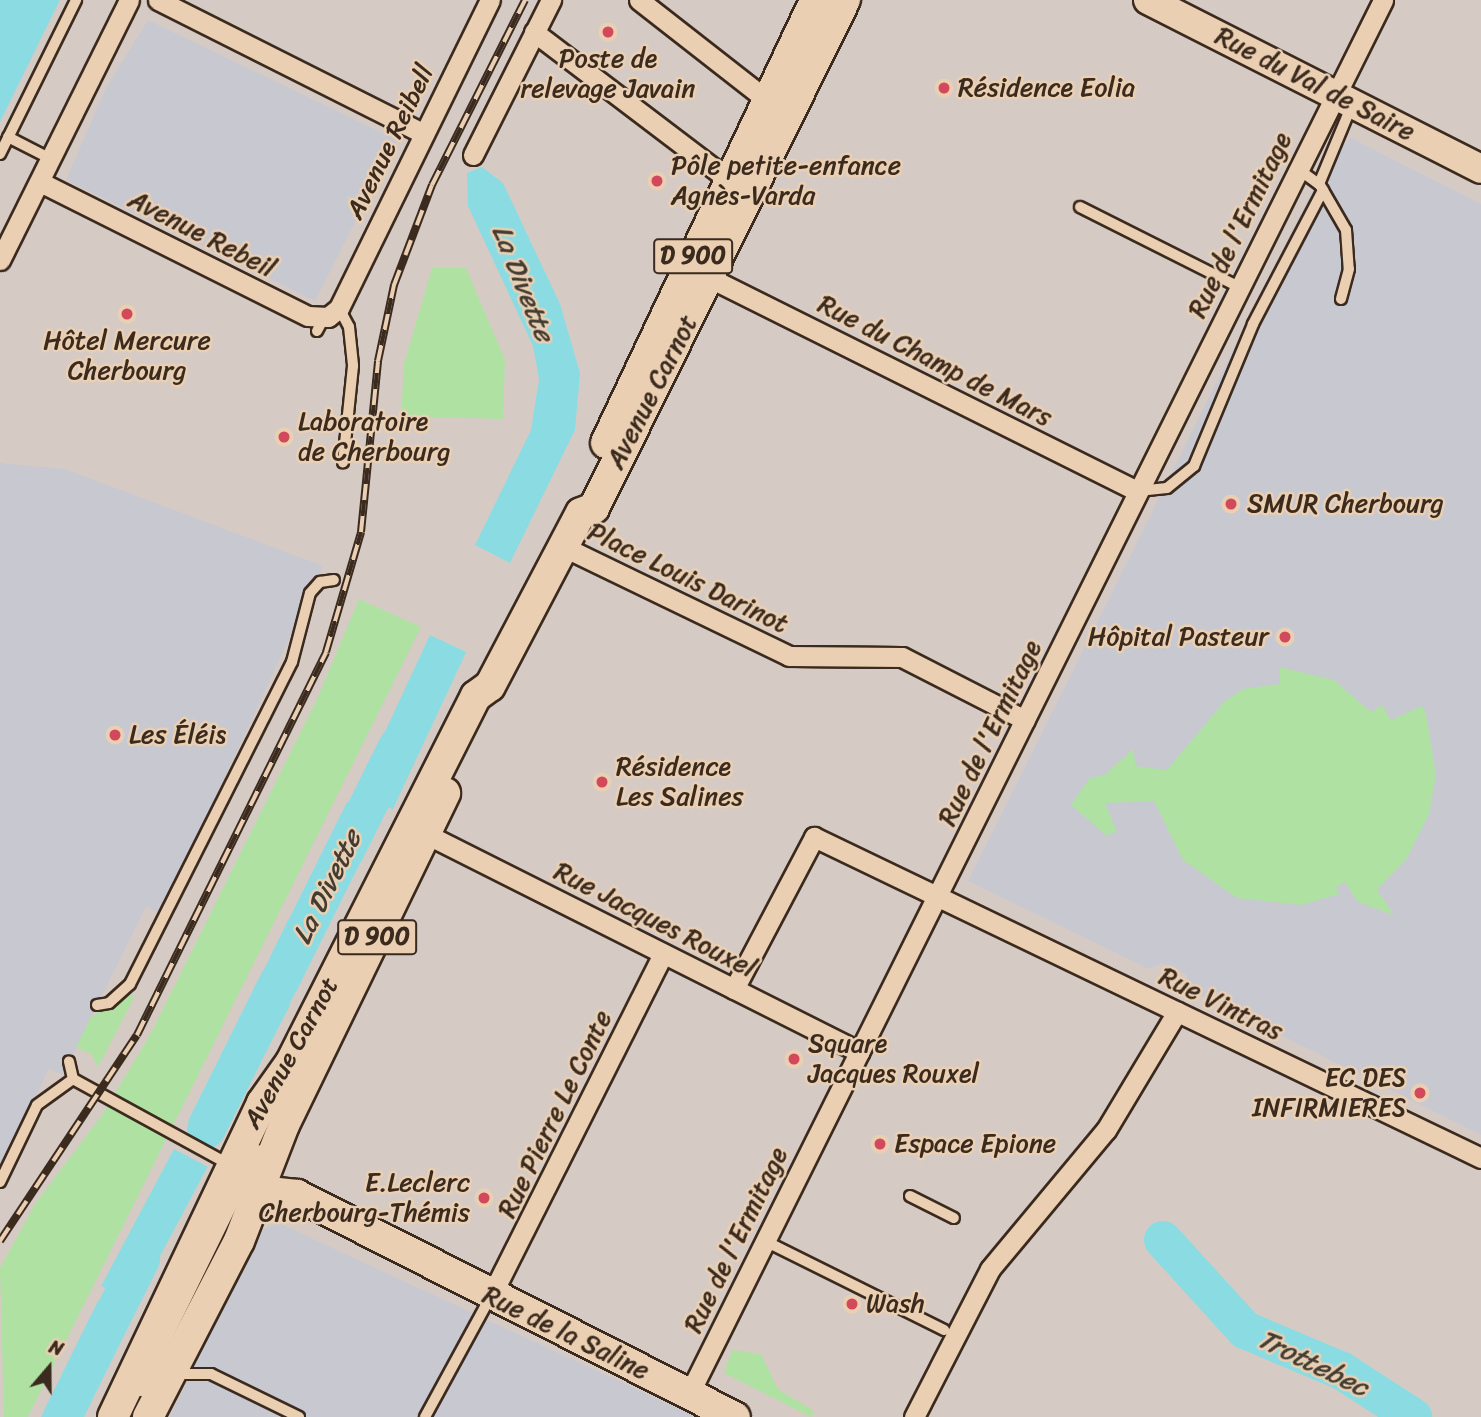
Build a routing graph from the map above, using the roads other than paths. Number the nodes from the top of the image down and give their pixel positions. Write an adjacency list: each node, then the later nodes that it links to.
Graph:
1 (76, 0): 16 (lane)
2 (130, 0): 19 (street)
3 (158, 0): 15 (street)
4 (490, 0): 15 (street, Avenue Reibell)
5 (551, 0): 12 (street)
6 (639, 0): 14 (street)
7 (815, 0): 14 (main road, Avenue Carnot / D 900)
8 (832, 0): 31 (lane)
9 (845, 0): 27 (main road, Avenue Carnot / D 900)
10 (1149, 0): 13 (main road, Rue du Val de Saire)
11 (1383, 0): 13 (street, Rue de l'Ermitage)
12 (534, 32): 18 (street); 22 (street)
13 (1343, 99): 20 (street, Rue de l'Ermitage); 21 (main road, Rue du Val de Saire); 24 (lane)
14 (767, 100): 22 (main road, Avenue Carnot / D 900)
15 (423, 133): 30 (street, Avenue Reibell)
16 (8, 137): 17 (lane); 19 (lane)
17 (0, 154)
18 (472, 155)
19 (53, 160): 23 (street)
20 (1298, 169): 24 (lane); 28 (street, Rue de l'Ermitage)
21 (1481, 169)
22 (730, 181): 34 (main road, Avenue Carnot / D 900)
23 (42, 183): 26 (street); 30 (street, Avenue Rebeil)
24 (1321, 187): 29 (lane); 33 (lane)
25 (1080, 207): 28 (lane)
26 (0, 260)
27 (708, 277): 31 (main road, Avenue Carnot / D 900); 33 (street, Rue du Champ de Mars)
28 (1239, 286): 33 (street, Rue de l'Ermitage)
29 (1341, 299)
30 (327, 319): 32 (lane)
31 (633, 428): 34 (main road, Avenue Carnot / D 900)
32 (343, 462)
33 (1138, 491): 38 (street, Rue de l'Ermitage)
34 (581, 513): 35 (main road, Avenue Carnot / D 900)
35 (564, 547): 37 (main road, Avenue Carnot / D 900); 38 (street, Place Louis Darinot)
36 (334, 580): 43 (lane)
37 (491, 686): 39 (main road, D 900); 49 (main road, Avenue Carnot / D 900)
38 (1025, 720): 40 (street, Rue de l'Ermitage)
39 (428, 835): 41 (street, Rue Jacques Rouxel); 49 (main road, D 900)
40 (939, 898): 42 (street, Rue Vintras); 44 (street, Rue Vintras); 45 (street, Rue de l'Ermitage)
41 (663, 954): 42 (street, Rue Jacques Rouxel); 55 (street, Rue Pierre Le Conte)
42 (734, 989): 45 (street, Rue Jacques Rouxel)
43 (97, 1005)
44 (1177, 1012): 48 (street, Rue Vintras); 65 (street)
45 (859, 1052): 54 (street, Rue de l'Ermitage)
46 (69, 1061): 47 (lane)
47 (73, 1079): 49 (lane); 50 (lane)
48 (1481, 1158)
49 (242, 1174): 53 (lane); 53 (lane); 55 (main road, Rue de la Saline); 57 (main road, D 900); 59 (main road, Avenue Carnot / D 900)
50 (0, 1182)
51 (910, 1196): 52 (lane)
52 (954, 1218)
53 (225, 1224): 60 (lane)
54 (765, 1241): 56 (lane); 58 (street, Rue de l'Ermitage)
55 (491, 1296): 58 (main road, Rue de la Saline); 63 (lane)
56 (944, 1330)
57 (167, 1378): 61 (main road, D 900); 62 (lane)
58 (689, 1394): 64 (main road, Rue de la Saline)
59 (113, 1417)
60 (128, 1417)
61 (148, 1417)
62 (299, 1417)
63 (425, 1417)
64 (735, 1417)
65 (914, 1417)

